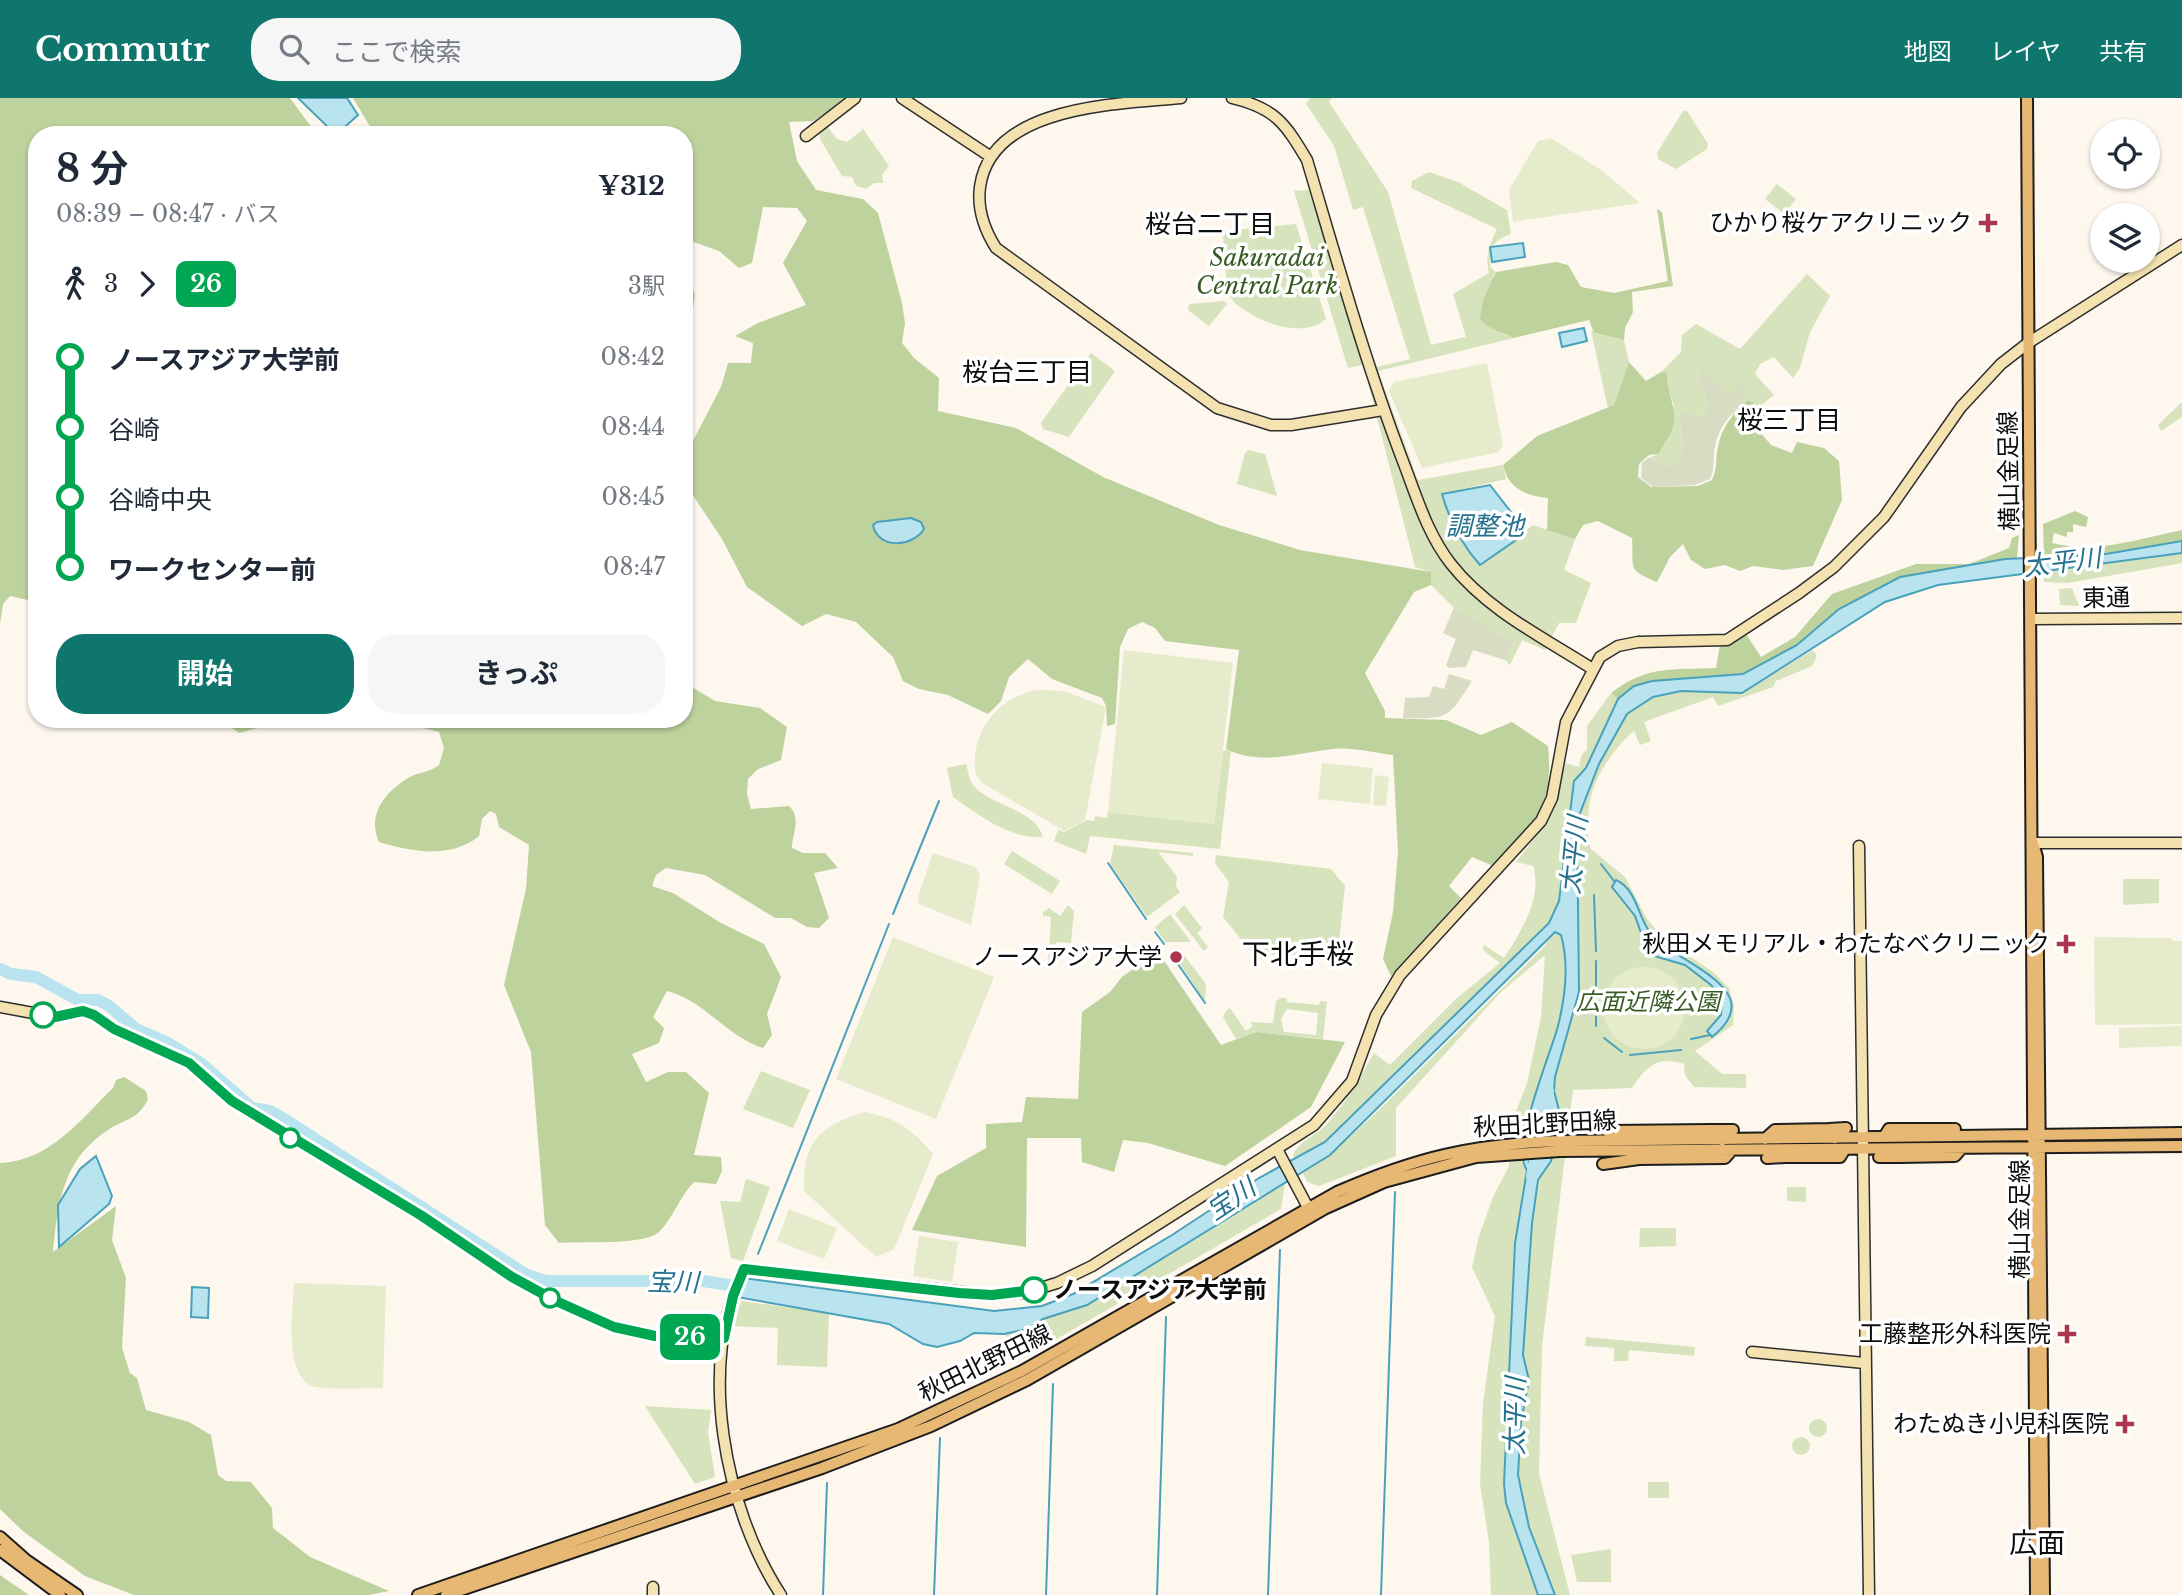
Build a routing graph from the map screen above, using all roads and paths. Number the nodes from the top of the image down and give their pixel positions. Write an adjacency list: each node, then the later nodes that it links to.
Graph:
1 (855, 98): 6 (street)
2 (902, 98): 7 (street)
3 (1181, 98): 7 (street)
4 (1232, 98): 10 (street)
5 (2027, 98): 9 (main road, 横山金足線)
6 (806, 136)
7 (991, 157): 10 (street)
8 (2182, 245): 9 (street)
9 (2028, 343): 12 (main road, 横山金足線); 13 (street)
10 (1383, 410): 13 (street)
11 (2182, 618): 12 (street, 東通)
12 (2031, 620): 14 (main road, 横山金足線)
13 (1591, 668): 31 (street)
14 (2033, 843): 15 (street); 24 (main road, 横山金足線)
15 (2182, 843)
16 (1859, 846): 26 (street)
17 (0, 1007): 38 (street)
18 (1846, 1128): 22 (main road)
19 (1603, 1129): 20 (main road)
20 (1713, 1130): 21 (main road); 25 (main road)
21 (1733, 1130)
22 (1832, 1133): 25 (main road, 秋田北野田線); 26 (main road, 秋田北野田線)
23 (2182, 1133): 24 (main road, 秋田北野田線)
24 (2036, 1134): 26 (main road, 秋田北野田線); 29 (main road, 横山金足線)
25 (1722, 1140): 27 (main road, 秋田北野田線)
26 (1864, 1143): 32 (main road, 秋田北野田線); 33 (main road, 秋田北野田線); 40 (street)
27 (1560, 1146): 30 (main road, 秋田北野田線); 37 (main road, 秋田北野田線)
28 (2182, 1146): 29 (main road, 秋田北野田線)
29 (2037, 1149): 32 (main road, 秋田北野田線); 51 (main road, 横山金足線); 52 (main road, 横山金足線)
30 (1732, 1150): 33 (main road, 秋田北野田線); 36 (main road)
31 (1278, 1151): 37 (street); 38 (street)
32 (1897, 1153): 34 (main road)
33 (1781, 1154): 35 (main road)
34 (1879, 1157)
35 (1767, 1158)
36 (1603, 1164)
37 (1310, 1211): 41 (main road, 秋田北野田線)
38 (724, 1338): 41 (street)
39 (1752, 1352): 40 (street)
40 (1864, 1363): 50 (street)
41 (735, 1492): 44 (main road, 秋田北野田線); 49 (street)
42 (0, 1537): 46 (main road)
43 (0, 1550): 45 (main road)
44 (482, 1578): 47 (main road, 秋田北野田線); 48 (main road, 秋田北野田線)
45 (60, 1595)
46 (77, 1595)
47 (418, 1595)
48 (446, 1595)
49 (781, 1595)
50 (1869, 1595)
51 (2036, 1595)
52 (2044, 1595)

